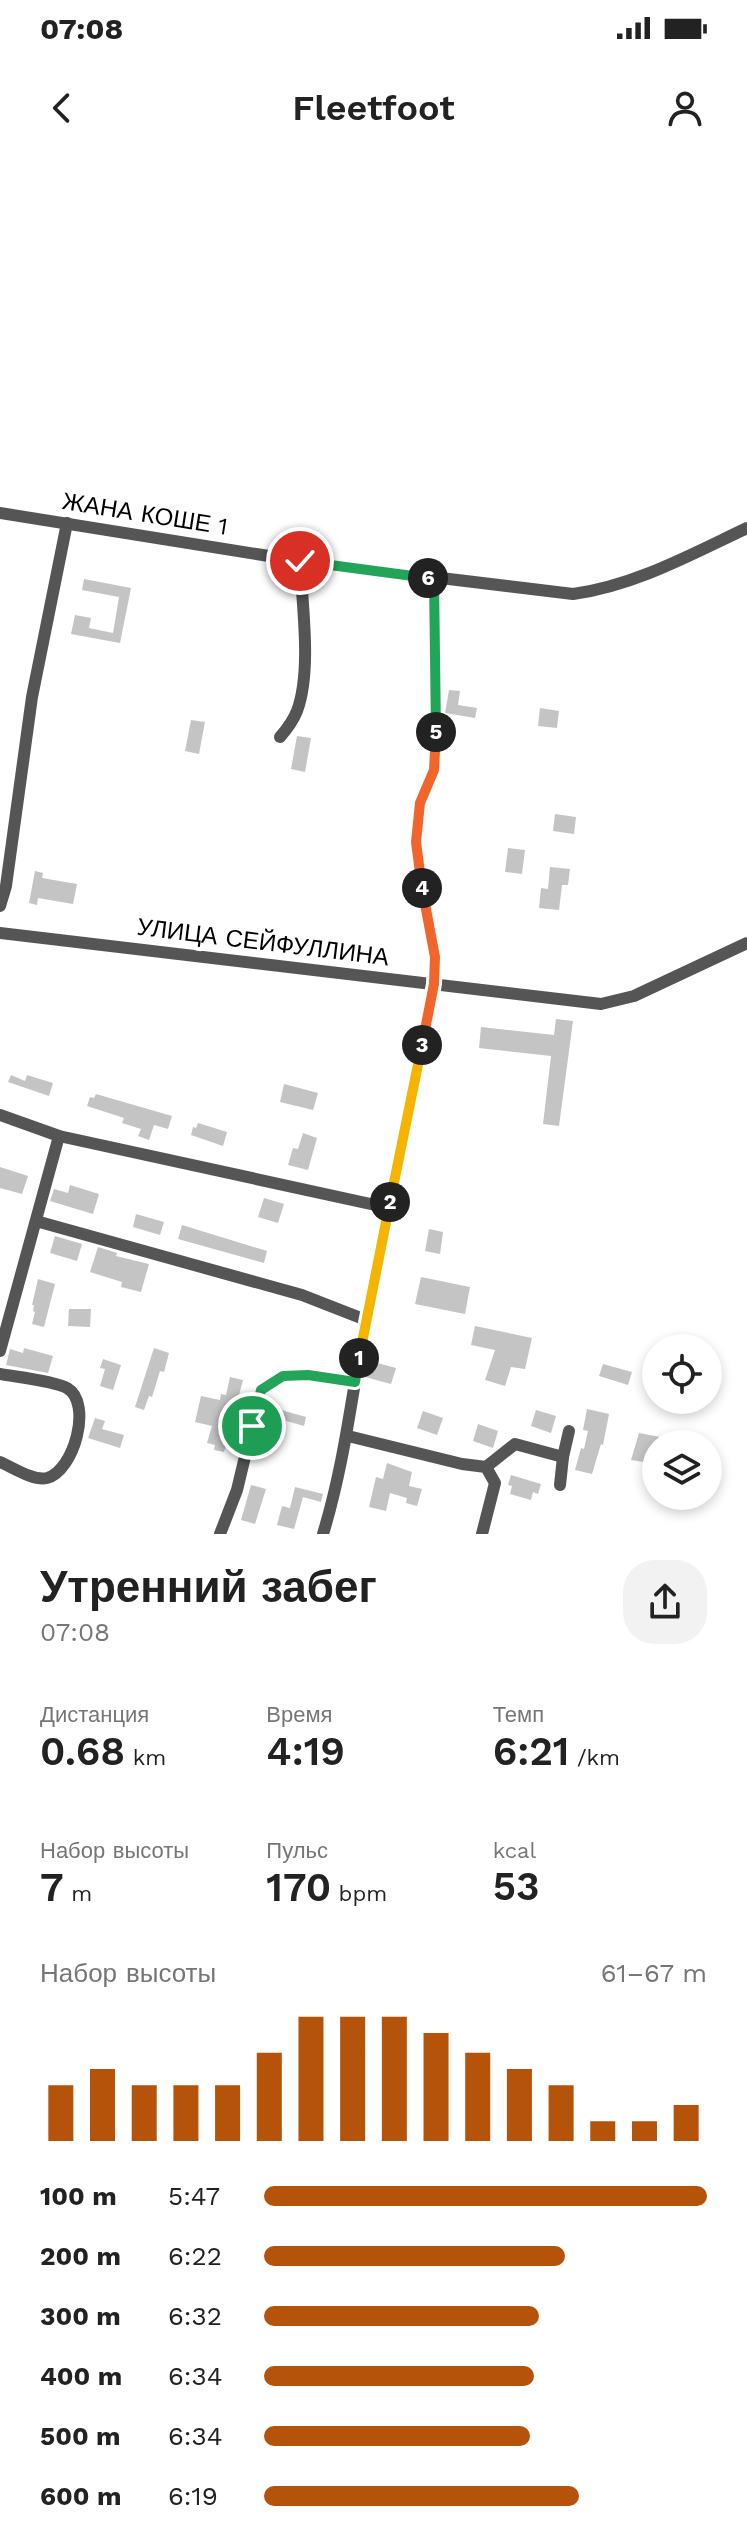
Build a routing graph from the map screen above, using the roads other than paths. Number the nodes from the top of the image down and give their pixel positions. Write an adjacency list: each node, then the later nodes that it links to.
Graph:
1 (0, 513): 2 (street, ЖАНА КОШЕ 1)
2 (67, 523): 4 (street, ЖАНА КОШЕ 1); 7 (street)
3 (747, 528): 5 (street, ЖАНА КОШЕ 1)
4 (300, 561): 5 (street, ЖАНА КОШЕ 1); 6 (street)
5 (434, 579): 10 (street)
6 (280, 737)
7 (0, 906)
8 (0, 933): 10 (street, УЛИЦА СЕЙФУЛЛИНА)
9 (747, 943): 10 (street, УЛИЦА СЕЙФУЛЛИНА)
10 (434, 984): 13 (street)
11 (0, 1115): 12 (street)
12 (59, 1136): 13 (street); 14 (street)
13 (389, 1208): 15 (street)
14 (36, 1221): 15 (street); 16 (street)
15 (366, 1320): 18 (street)
16 (0, 1351)
17 (0, 1374): 22 (street)
18 (355, 1382): 20 (street); 25 (street)
19 (569, 1431): 21 (street)
20 (348, 1436): 23 (street); 26 (street)
21 (563, 1457): 23 (street); 24 (street)
22 (0, 1462)
23 (486, 1467): 27 (street)
24 (560, 1485)
25 (220, 1534)
26 (323, 1534)
27 (482, 1534)

